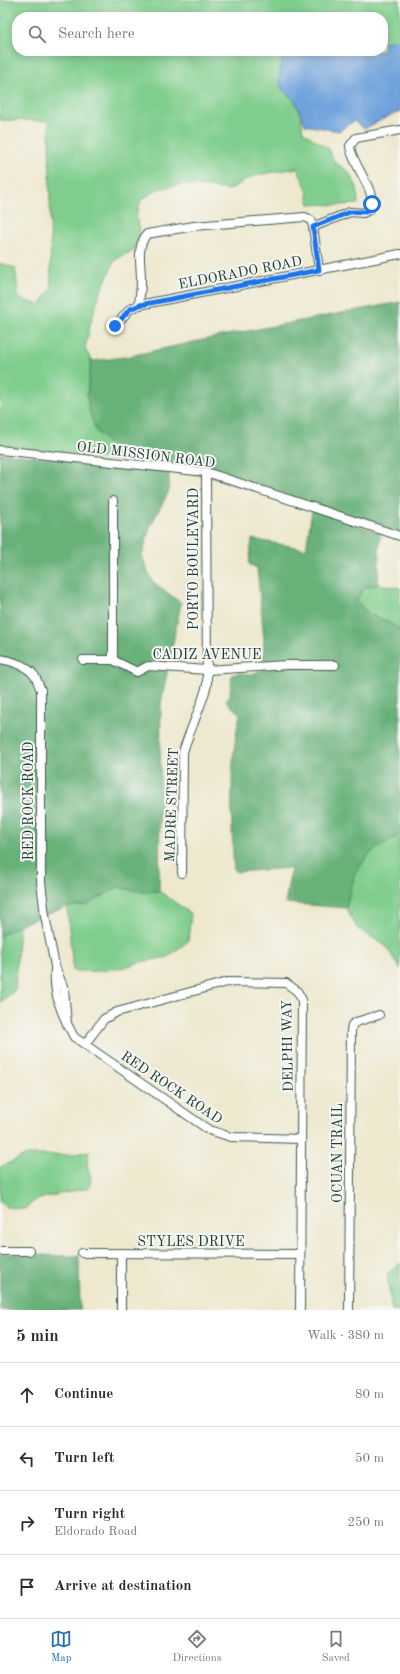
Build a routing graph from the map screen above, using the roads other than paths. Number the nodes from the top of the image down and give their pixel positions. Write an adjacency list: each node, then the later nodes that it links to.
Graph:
1 (397, 131): 2 (street)
2 (313, 227): 4 (street); 5 (street)
3 (400, 254): 4 (street, ELDORADO ROAD)
4 (319, 270): 5 (street, ELDORADO ROAD)
5 (140, 305): 6 (street, ELDORADO ROAD)
6 (115, 326)
7 (0, 450): 8 (street, OLD MISSION ROAD)
8 (206, 472): 10 (street, OLD MISSION ROAD); 15 (street, PORTO BOULEVARD)
9 (113, 501): 13 (street)
10 (400, 536)
11 (0, 659): 18 (street, RED ROCK ROAD)
12 (83, 660): 13 (street, CADIZ AVENUE)
13 (113, 660): 15 (street, CADIZ AVENUE)
14 (335, 665): 15 (street, CADIZ AVENUE)
15 (207, 670): 16 (street, MADRE STREET)
16 (182, 873)
17 (379, 1015): 27 (street, OCUAN TRAIL)
18 (85, 1044): 19 (street, RED ROCK ROAD); 19 (street, DELPHI WAY)
19 (301, 1138): 24 (street, DELPHI WAY)
20 (0, 1251): 21 (street)
21 (29, 1251)
22 (82, 1253): 23 (street, STYLES DRIVE)
23 (121, 1253): 24 (street, STYLES DRIVE); 25 (street)
24 (300, 1254): 26 (street, DELPHI WAY)
25 (121, 1310)
26 (300, 1310)
27 (349, 1310)

